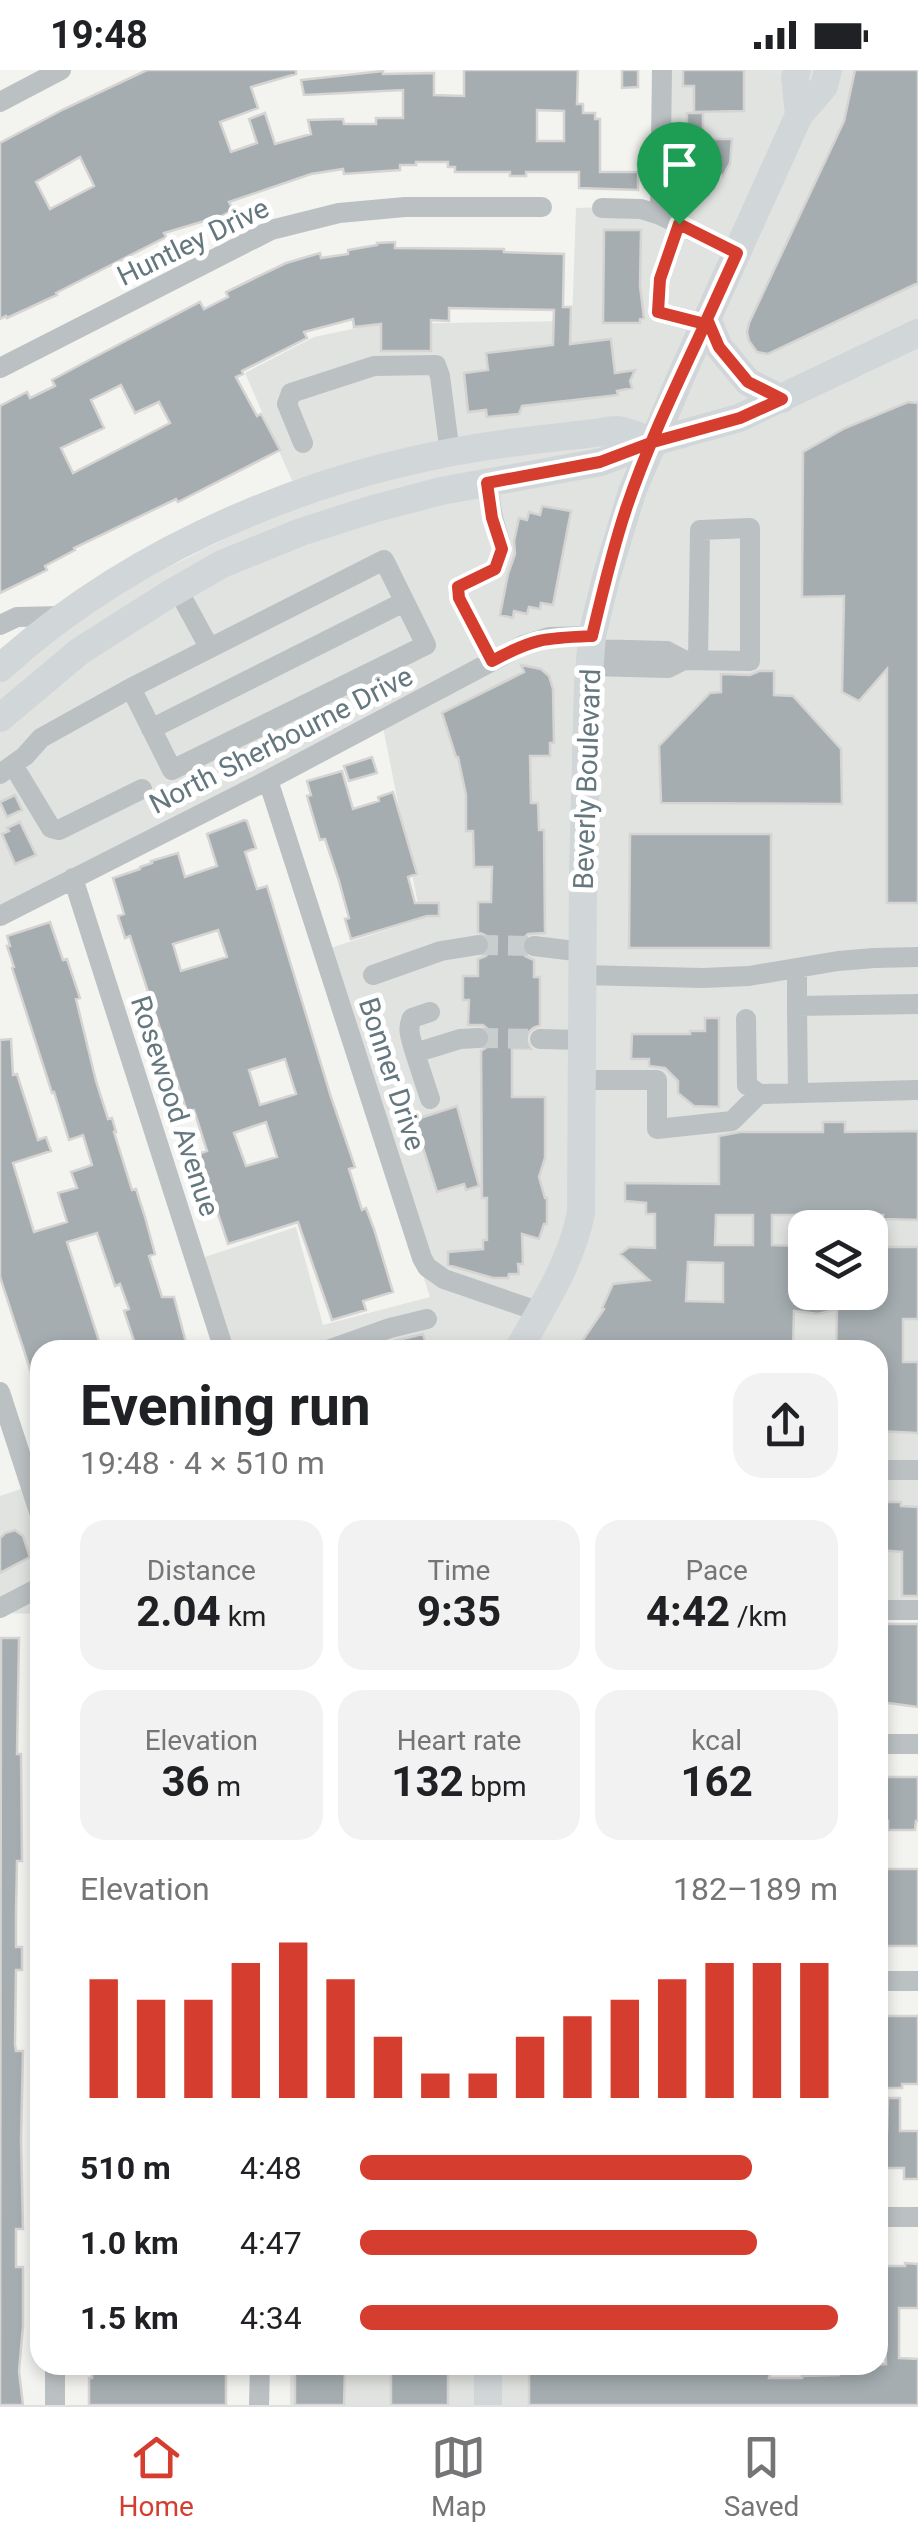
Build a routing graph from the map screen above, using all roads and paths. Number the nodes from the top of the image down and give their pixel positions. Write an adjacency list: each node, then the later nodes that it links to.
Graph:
1 (61, 70): 5 (street)
2 (662, 70): 9 (street)
3 (797, 70): 6 (main road, Beverly Boulevard)
4 (828, 70): 6 (main road, Beverly Boulevard)
5 (0, 102)
6 (799, 115): 10 (main road, Beverly Boulevard)
7 (542, 207): 13 (street, Huntley Drive)
8 (602, 208): 9 (street)
9 (670, 220): 10 (street); 11 (street)
10 (737, 253): 11 (main road, Beverly Boulevard)
11 (706, 321): 14 (main road); 15 (main road, Beverly Boulevard)
12 (918, 333): 14 (main road)
13 (0, 368)
14 (782, 399): 15 (main road)
15 (653, 442): 17 (main road); 18 (main road); 24 (main road, Beverly Boulevard)
16 (303, 443): 17 (street)
17 (450, 454): 21 (main road)
18 (487, 483): 19 (main road); 26 (street)
19 (173, 592): 23 (street); 29 (main road)
20 (404, 602): 23 (street); 30 (street); 30 (street)
21 (64, 616): 22 (street); 27 (main road)
22 (0, 624)
23 (203, 650): 28 (street)
24 (591, 651): 25 (street, North Sherbourne Drive); 26 (street, North Sherbourne Drive); 39 (main road, Beverly Boulevard)
25 (691, 660): 25 (street, North Sherbourne Drive)
26 (492, 661): 32 (street, North Sherbourne Drive)
27 (0, 668)
28 (131, 688): 30 (street); 31 (street)
29 (0, 718)
30 (152, 729)
31 (7, 770): 33 (street)
32 (268, 780): 34 (street, North Sherbourne Drive); 55 (street, Bonner Drive)
33 (142, 789)
34 (73, 878): 35 (street, North Sherbourne Drive); 57 (street, Rosewood Avenue)
35 (0, 916)
36 (478, 945): 41 (street)
37 (534, 946): 39 (street)
38 (918, 958): 40 (street)
39 (583, 964): 40 (street); 48 (main road, Beverly Boulevard)
40 (797, 968): 43 (street)
41 (374, 975)
42 (918, 1004): 43 (street)
43 (797, 1006): 52 (street)
44 (430, 1012): 49 (street)
45 (746, 1020): 53 (street)
46 (478, 1038): 49 (street)
47 (540, 1039): 48 (street)
48 (582, 1040): 50 (main road, Beverly Boulevard)
49 (415, 1053): 54 (street)
50 (582, 1080): 53 (street); 55 (main road, Beverly Boulevard)
51 (918, 1090): 52 (street)
52 (798, 1093): 53 (street)
53 (759, 1094)
54 (430, 1100)
55 (540, 1312): 59 (main road, Beverly Boulevard)
56 (426, 1319): 58 (street)
57 (221, 1340)
58 (356, 1340)
59 (524, 1340)
60 (0, 1392): 63 (street)
61 (888, 1470): 62 (street)
62 (918, 1470)
63 (30, 1485)
64 (30, 1592): 65 (street)
65 (0, 1608)
66 (888, 1610): 67 (street)
67 (918, 1610)
68 (888, 1744): 69 (street)
69 (918, 1744)
70 (918, 1980): 71 (street)
71 (888, 1981)
72 (888, 2217): 73 (street)
73 (918, 2217)
74 (55, 2375): 77 (street)
75 (260, 2375): 78 (street)
76 (488, 2375): 79 (main road)
77 (55, 2405)
78 (260, 2405)
79 (488, 2405)

